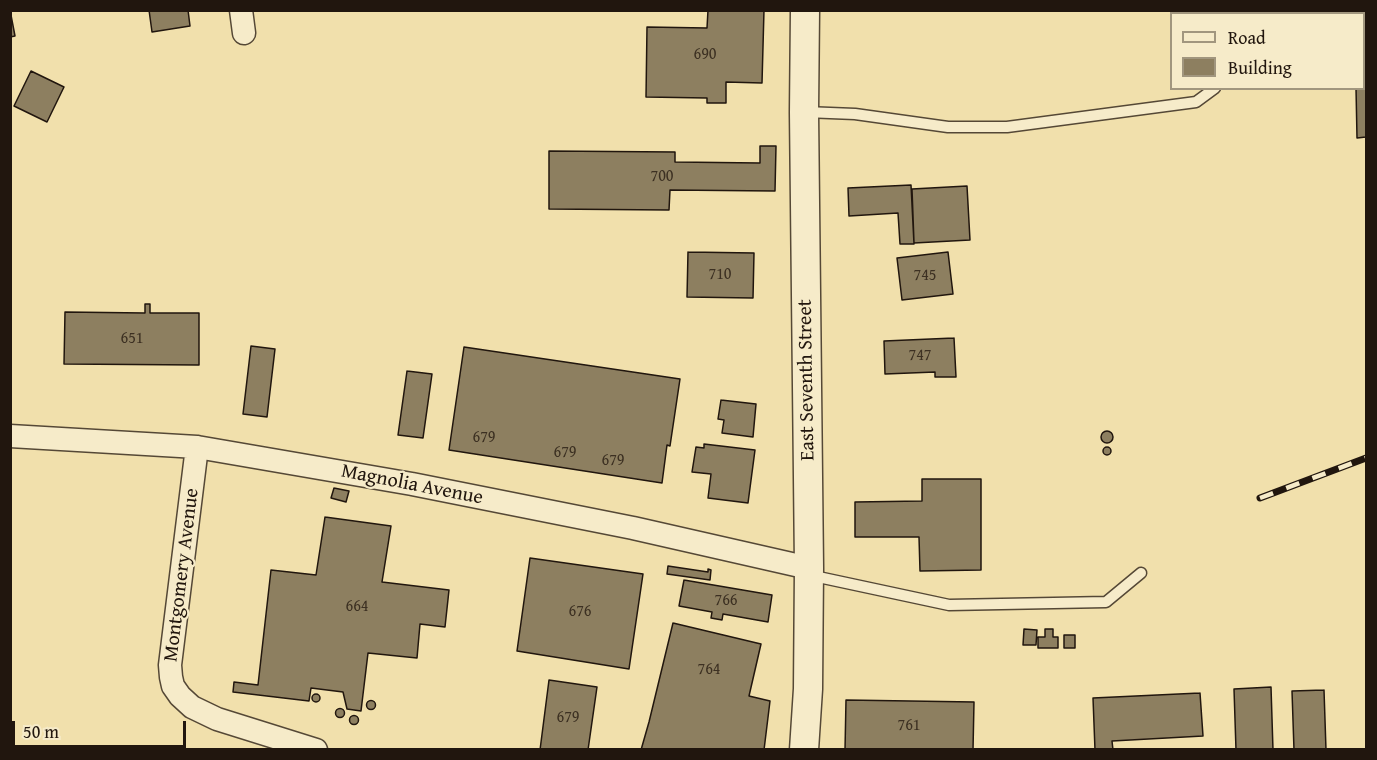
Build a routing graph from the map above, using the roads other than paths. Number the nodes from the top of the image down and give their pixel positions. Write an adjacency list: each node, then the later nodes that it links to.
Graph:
1 (806, 10): 3 (street, East Seventh Street)
2 (1212, 90): 3 (lane)
3 (804, 112): 6 (street, East Seventh Street)
4 (10, 436): 5 (street, Magnolia Avenue)
5 (197, 447): 6 (street, Magnolia Avenue); 8 (street, Montgomery Avenue)
6 (809, 572): 7 (lane); 9 (street, East Seventh Street)
7 (1141, 573)
8 (316, 750)
9 (804, 750)

